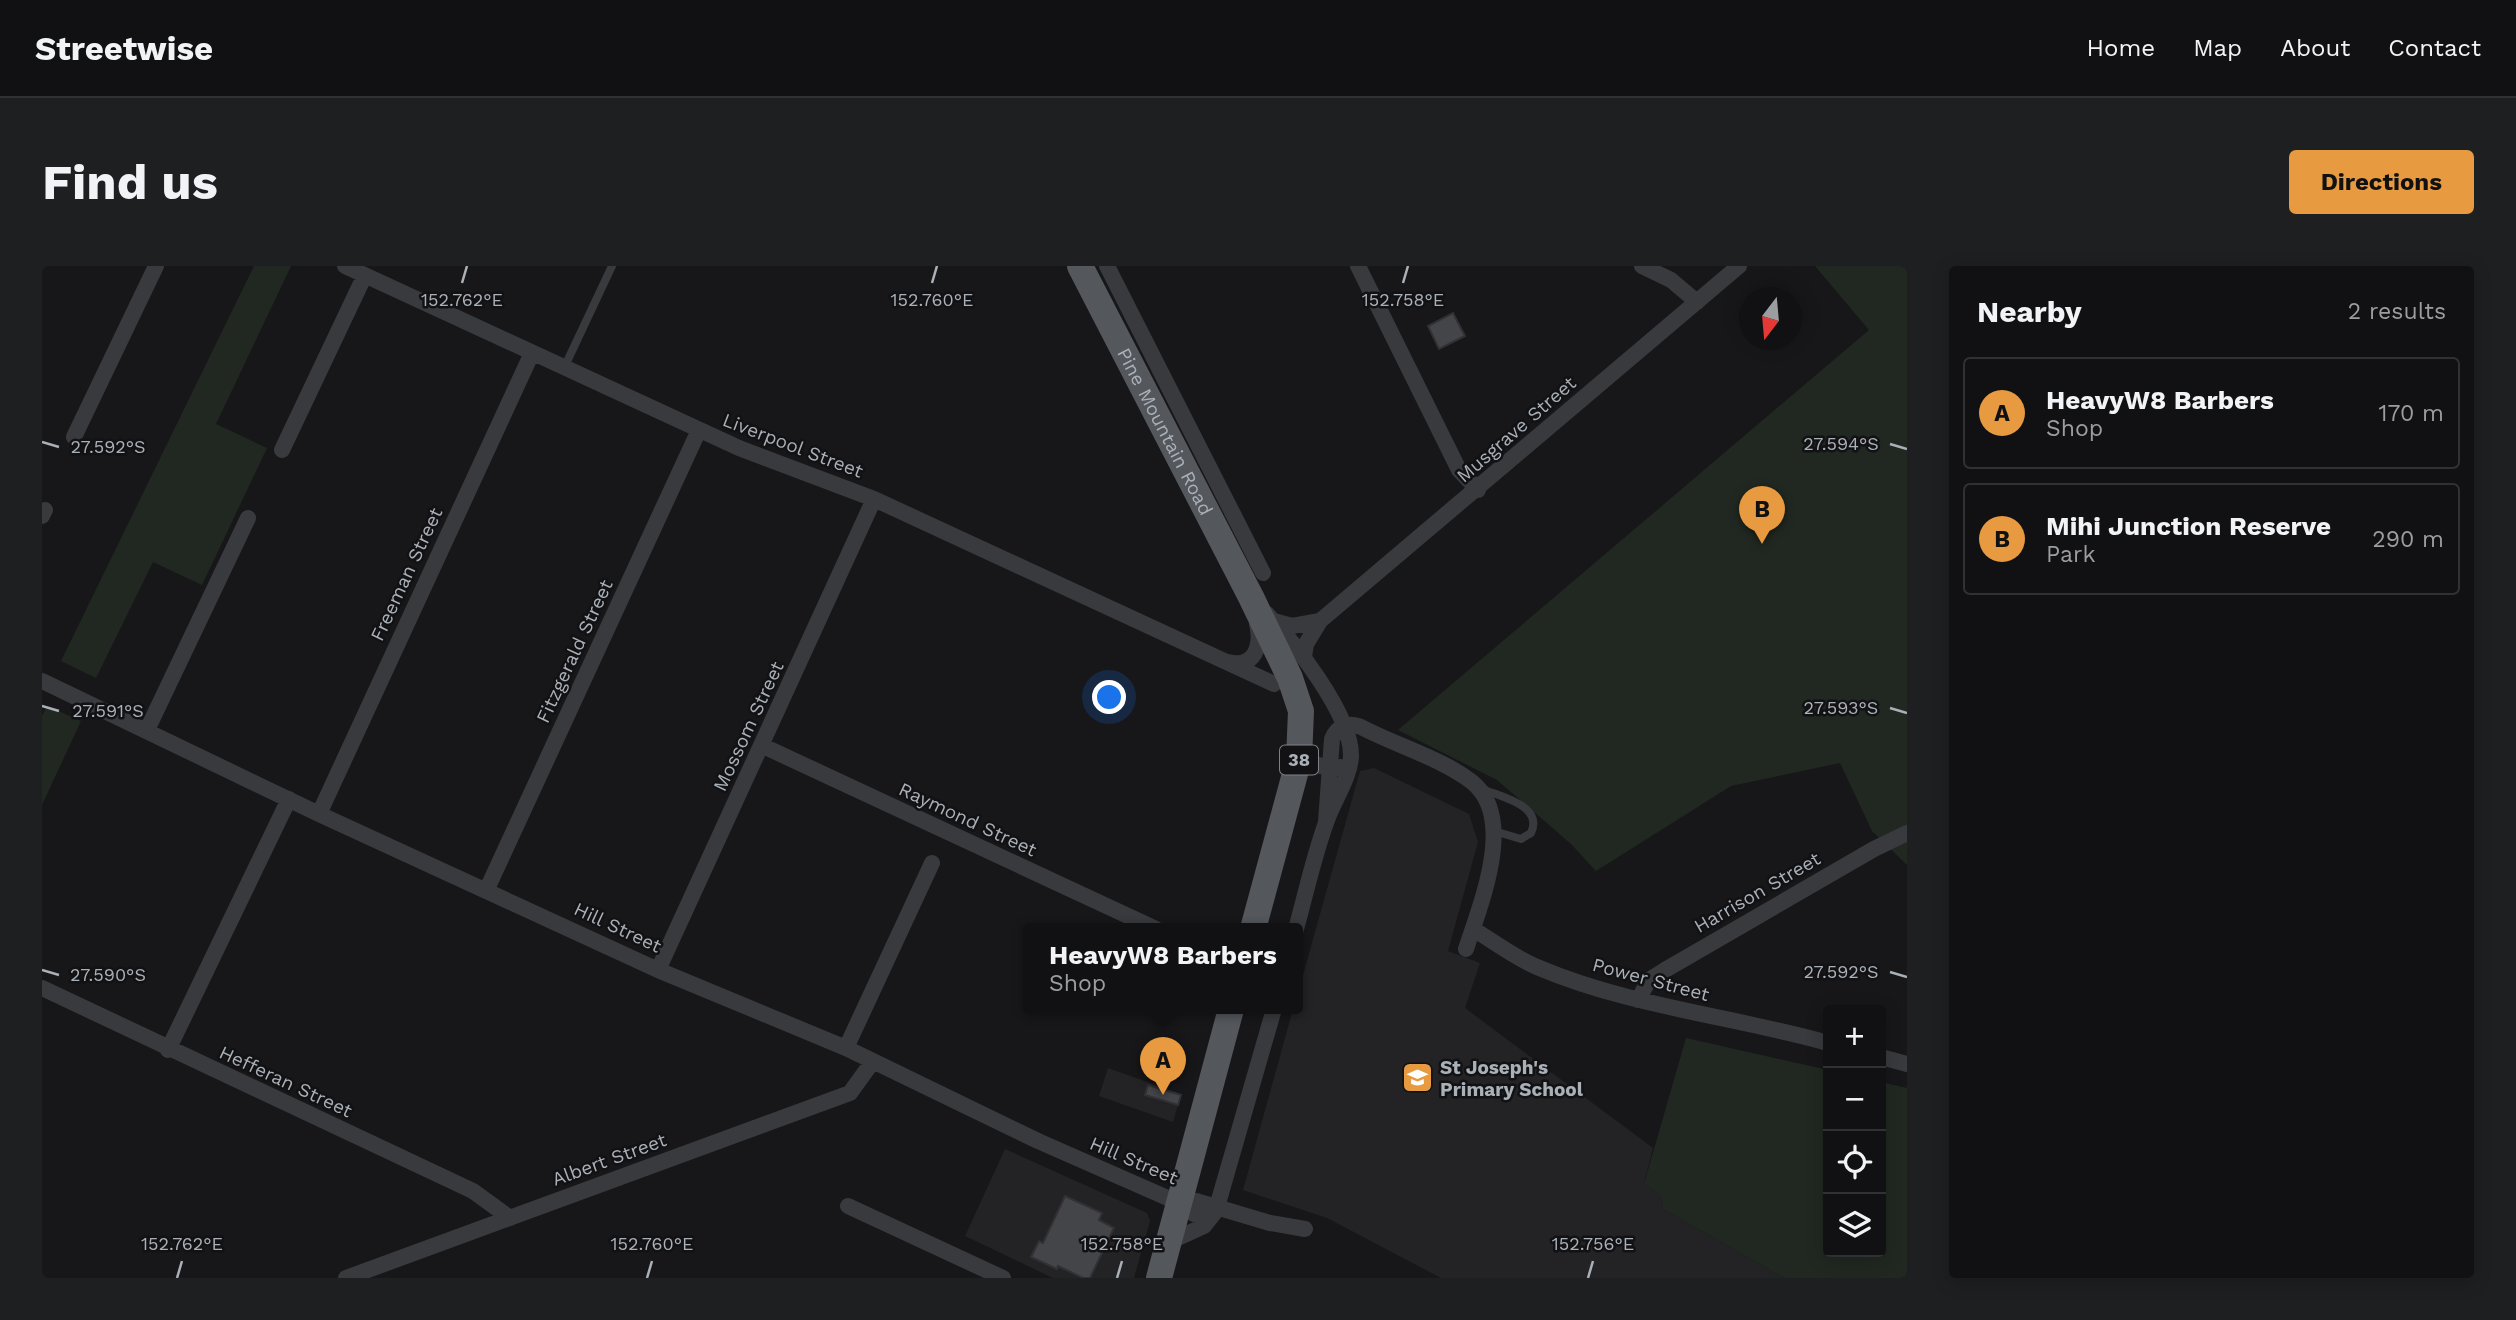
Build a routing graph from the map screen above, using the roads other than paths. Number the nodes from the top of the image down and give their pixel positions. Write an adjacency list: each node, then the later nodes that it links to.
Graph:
1 (156, 266): 14 (street)
2 (345, 266): 9 (street, Liverpool Street)
3 (612, 266): 12 (lane)
4 (1080, 266): 20 (main road, Pine Mountain Road / 38)
5 (1107, 266): 19 (street, Pine Mountain Road)
6 (1358, 266): 16 (street)
7 (1642, 266): 10 (street)
8 (1739, 266): 10 (street, Musgrave Street)
9 (364, 276): 11 (street, Liverpool Street); 15 (street)
10 (1697, 302): 16 (street, Musgrave Street)
11 (532, 353): 12 (street, Liverpool Street); 36 (street, Freeman Street)
12 (564, 368): 13 (street, Liverpool Street)
13 (699, 430): 17 (street, Liverpool Street); 41 (street, Fitzgerald Street)
14 (74, 437)
15 (282, 450)
16 (1478, 490): 22 (street, Musgrave Street)
17 (874, 499): 24 (street, Liverpool Street); 30 (street, Mossom Street)
18 (248, 518): 28 (street)
19 (1263, 573)
20 (1251, 597): 21 (street, Pine Mountain Road); 24 (street); 31 (main road, Pine Mountain Road / 38)
21 (1274, 621): 22 (street); 23 (street, Pine Mountain Road)
22 (1320, 621): 23 (street, Musgrave Street)
23 (1304, 657): 27 (street, Pine Mountain Road)
24 (1226, 661): 26 (street, Liverpool Street)
25 (42, 681): 28 (street, Hill Street)
26 (1273, 684)
27 (1344, 726): 29 (street); 32 (street, Pine Mountain Road); 33 (street)
28 (147, 730): 35 (street, Hill Street)
29 (1388, 742): 32 (street); 34 (street)
30 (763, 746): 42 (street, Raymond Street); 47 (street, Mossom Street)
31 (1299, 759): 33 (street); 43 (main road, Pine Mountain Road / 38)
32 (1350, 760): 33 (street); 37 (street)
33 (1331, 769): 37 (street)
34 (1475, 785): 38 (street); 38 (lane)
35 (289, 799): 36 (street, Hill Street); 54 (street)
36 (319, 814): 41 (street, Hill Street)
37 (1326, 821): 44 (street)
38 (1494, 831): 45 (street)
39 (1907, 833): 49 (street, Harrison Street)
40 (932, 863): 53 (street)
41 (487, 889): 47 (street, Hill Street)
42 (1143, 923)
43 (1255, 923)
44 (1298, 923)
45 (1472, 929): 46 (street); 49 (street, Power Street)
46 (1466, 950)
47 (658, 970): 53 (street, Hill Street)
48 (42, 988): 54 (street, Hefferan Street)
49 (1638, 1000): 52 (street, Power Street)
50 (1230, 1014): 58 (main road)
51 (1272, 1014): 60 (street)
52 (1823, 1041)
53 (846, 1048): 56 (street, Hill Street)
54 (169, 1050): 61 (street, Hefferan Street)
55 (1886, 1058): 57 (street)
56 (873, 1061): 58 (street, Hill Street); 61 (street, Albert Street)
57 (1907, 1064)
58 (1180, 1203): 60 (street); 63 (main road)
59 (848, 1206): 65 (street)
60 (1217, 1208): 62 (street); 63 (street)
61 (510, 1218): 64 (street, Albert Street)
62 (1305, 1228)
63 (1169, 1242): 66 (main road)
64 (346, 1278)
65 (1003, 1278)
66 (1160, 1278)

